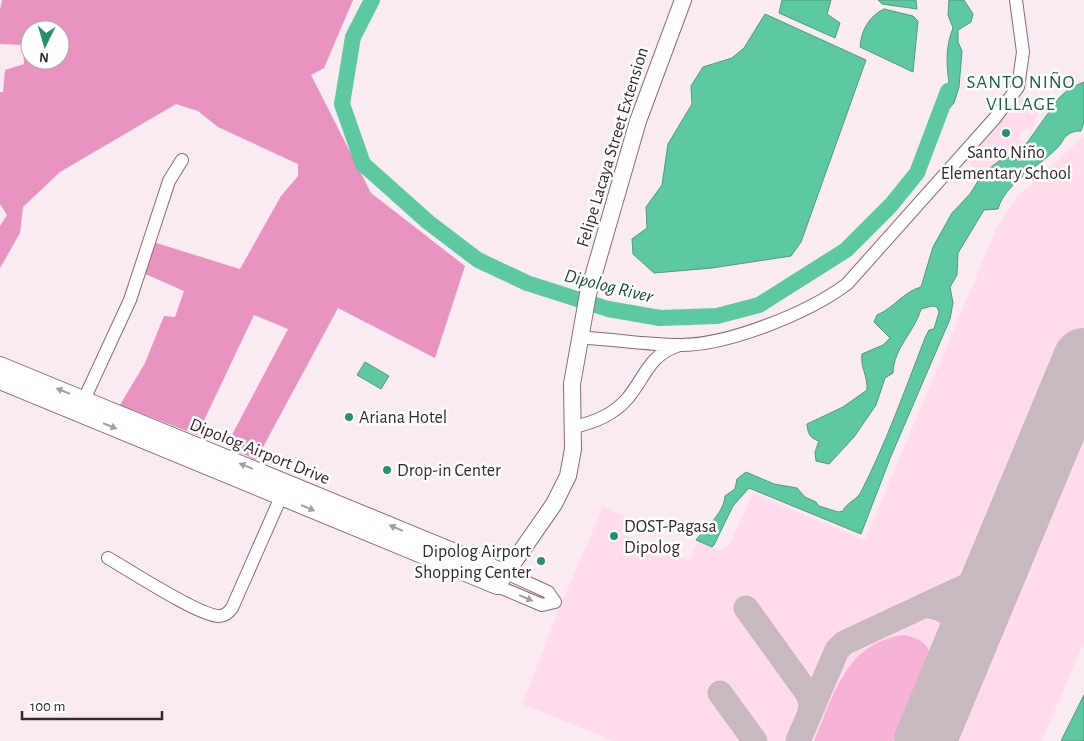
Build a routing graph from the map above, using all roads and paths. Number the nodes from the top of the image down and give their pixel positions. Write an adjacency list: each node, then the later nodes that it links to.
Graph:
1 (683, 0): 9 (main road, Felipe Lacaya Street Extension)
2 (1016, 0): 5 (street)
3 (182, 160): 8 (street)
4 (588, 338): 5 (street)
5 (681, 345): 9 (street)
6 (0, 365): 8 (main road, Dipolog Airport Drive, one-way to 6)
7 (0, 380): 8 (main road, Dipolog Airport Drive)
8 (81, 406): 10 (main road, Dipolog Airport Drive)
9 (573, 427): 12 (main road, Felipe Lacaya Street Extension)
10 (284, 490): 11 (street); 12 (main road, Dipolog Airport Drive)
11 (108, 558)
12 (502, 580)

